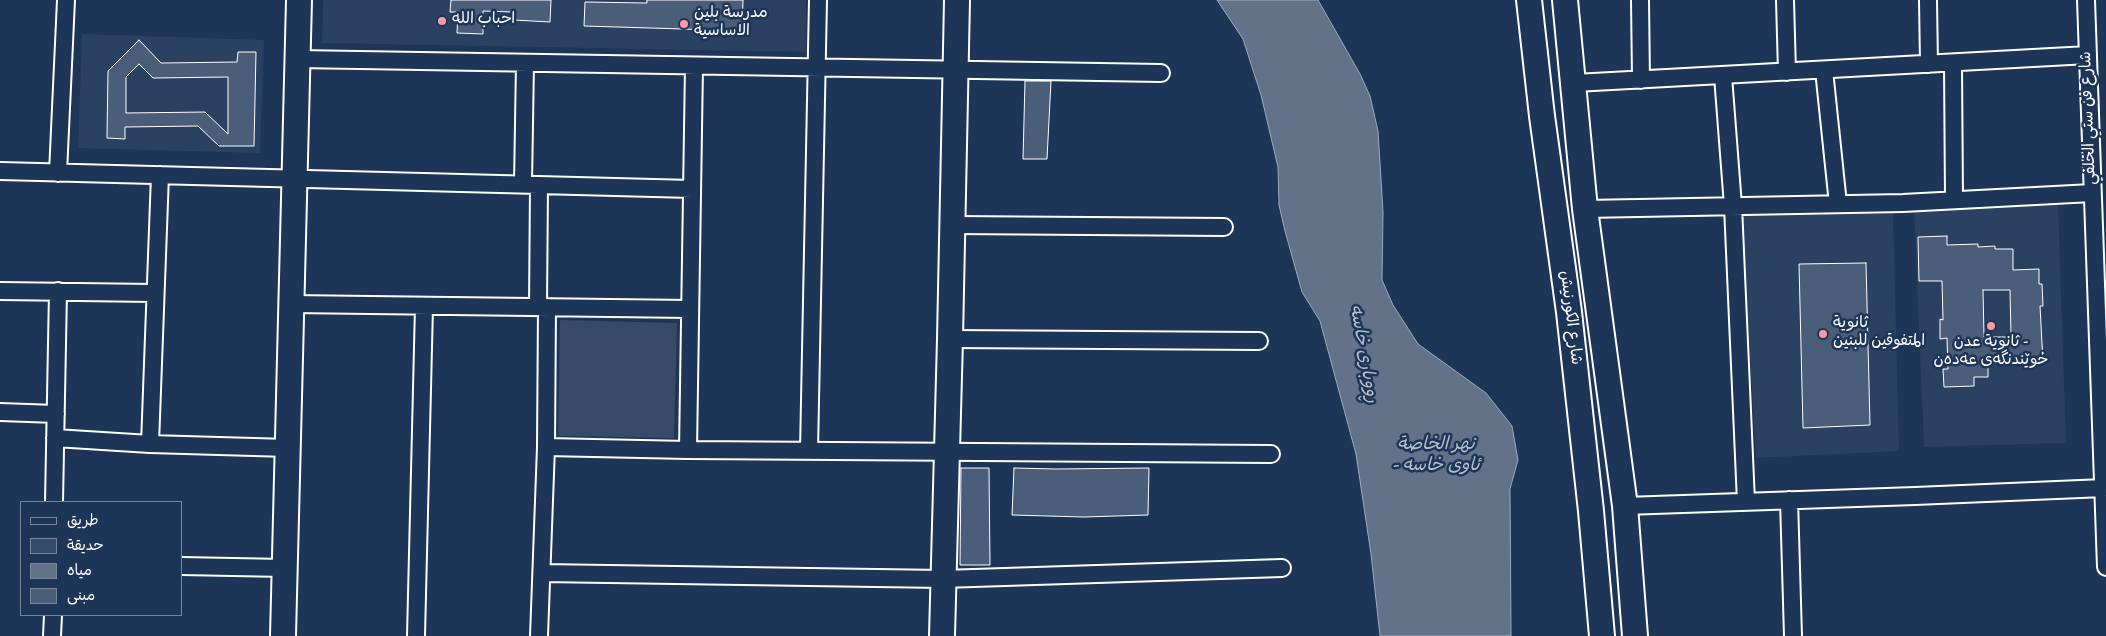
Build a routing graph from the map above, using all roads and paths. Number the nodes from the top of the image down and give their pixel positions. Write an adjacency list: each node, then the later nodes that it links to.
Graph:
1 (66, 0): 26 (street)
2 (299, 0): 12 (street)
3 (818, 0): 17 (street)
4 (957, 0): 18 (street)
5 (1529, 0): 74 (street, شارع الكورنيش)
6 (1565, 0): 24 (street, شارع الكورنيش)
7 (1640, 0): 23 (street)
8 (1785, 0): 20 (street)
9 (1928, 0): 15 (street)
10 (2086, 0): 11 (street, شارع فن ستي الخلفي)
11 (2088, 55): 14 (street); 31 (street, شارع فن ستي الخلفي)
12 (297, 59): 13 (street); 28 (street)
13 (525, 63): 16 (street); 29 (street)
14 (1953, 63): 15 (street); 32 (street)
15 (1929, 64): 19 (street)
16 (694, 66): 17 (street); 30 (street)
17 (817, 68): 18 (street); 54 (street)
18 (956, 69): 21 (street); 36 (street)
19 (1824, 70): 20 (street); 33 (street)
20 (1787, 72): 22 (street)
21 (1161, 73)
22 (1723, 76): 23 (street); 34 (street)
23 (1641, 80): 24 (street)
24 (1575, 83): 35 (street, شارع الكورنيش)
25 (0, 171): 26 (street)
26 (58, 172): 27 (street)
27 (160, 175): 28 (street); 40 (street)
28 (295, 178): 29 (street); 41 (street)
29 (531, 185): 30 (street); 43 (street)
30 (692, 189): 44 (street)
31 (2092, 193): 32 (street); 57 (street, شارع فن ستي الخلفي)
32 (1954, 200): 33 (street)
33 (1838, 204): 34 (street)
34 (1733, 206): 35 (street); 60 (street)
35 (1585, 209): 61 (street, شارع الكورنيش)
36 (953, 225): 37 (street); 45 (street)
37 (1224, 227)
38 (0, 291): 39 (street)
39 (58, 291): 40 (street); 48 (street)
40 (154, 292): 50 (street)
41 (291, 304): 42 (street); 52 (street)
42 (424, 306): 43 (street); 71 (street)
43 (542, 307): 44 (street); 51 (street)
44 (690, 309): 53 (street)
45 (950, 339): 46 (street); 55 (street)
46 (1259, 341)
47 (0, 412): 48 (street)
48 (56, 414): 49 (street)
49 (55, 438): 50 (street); 59 (street)
50 (150, 444): 52 (street)
51 (546, 447): 53 (street); 66 (street)
52 (288, 448): 64 (street)
53 (688, 450): 54 (street)
54 (809, 451): 55 (street)
55 (947, 452): 56 (street); 67 (street)
56 (1271, 454)
57 (2104, 488): 58 (street); 63 (street, شارع فن ستي الخلفي)
58 (1788, 500): 60 (street); 76 (street)
59 (54, 501)
60 (1746, 502): 61 (street)
61 (1625, 506): 75 (street, شارع الكورنيش)
62 (182, 566): 64 (street)
63 (2106, 567)
64 (285, 568): 70 (street)
65 (1282, 568): 67 (street)
66 (542, 573): 67 (street); 72 (street)
67 (943, 579): 73 (street)
68 (53, 616): 69 (street)
69 (52, 636)
70 (283, 636)
71 (416, 636)
72 (539, 636)
73 (942, 636)
74 (1602, 636)
75 (1635, 636)
76 (1793, 636)

